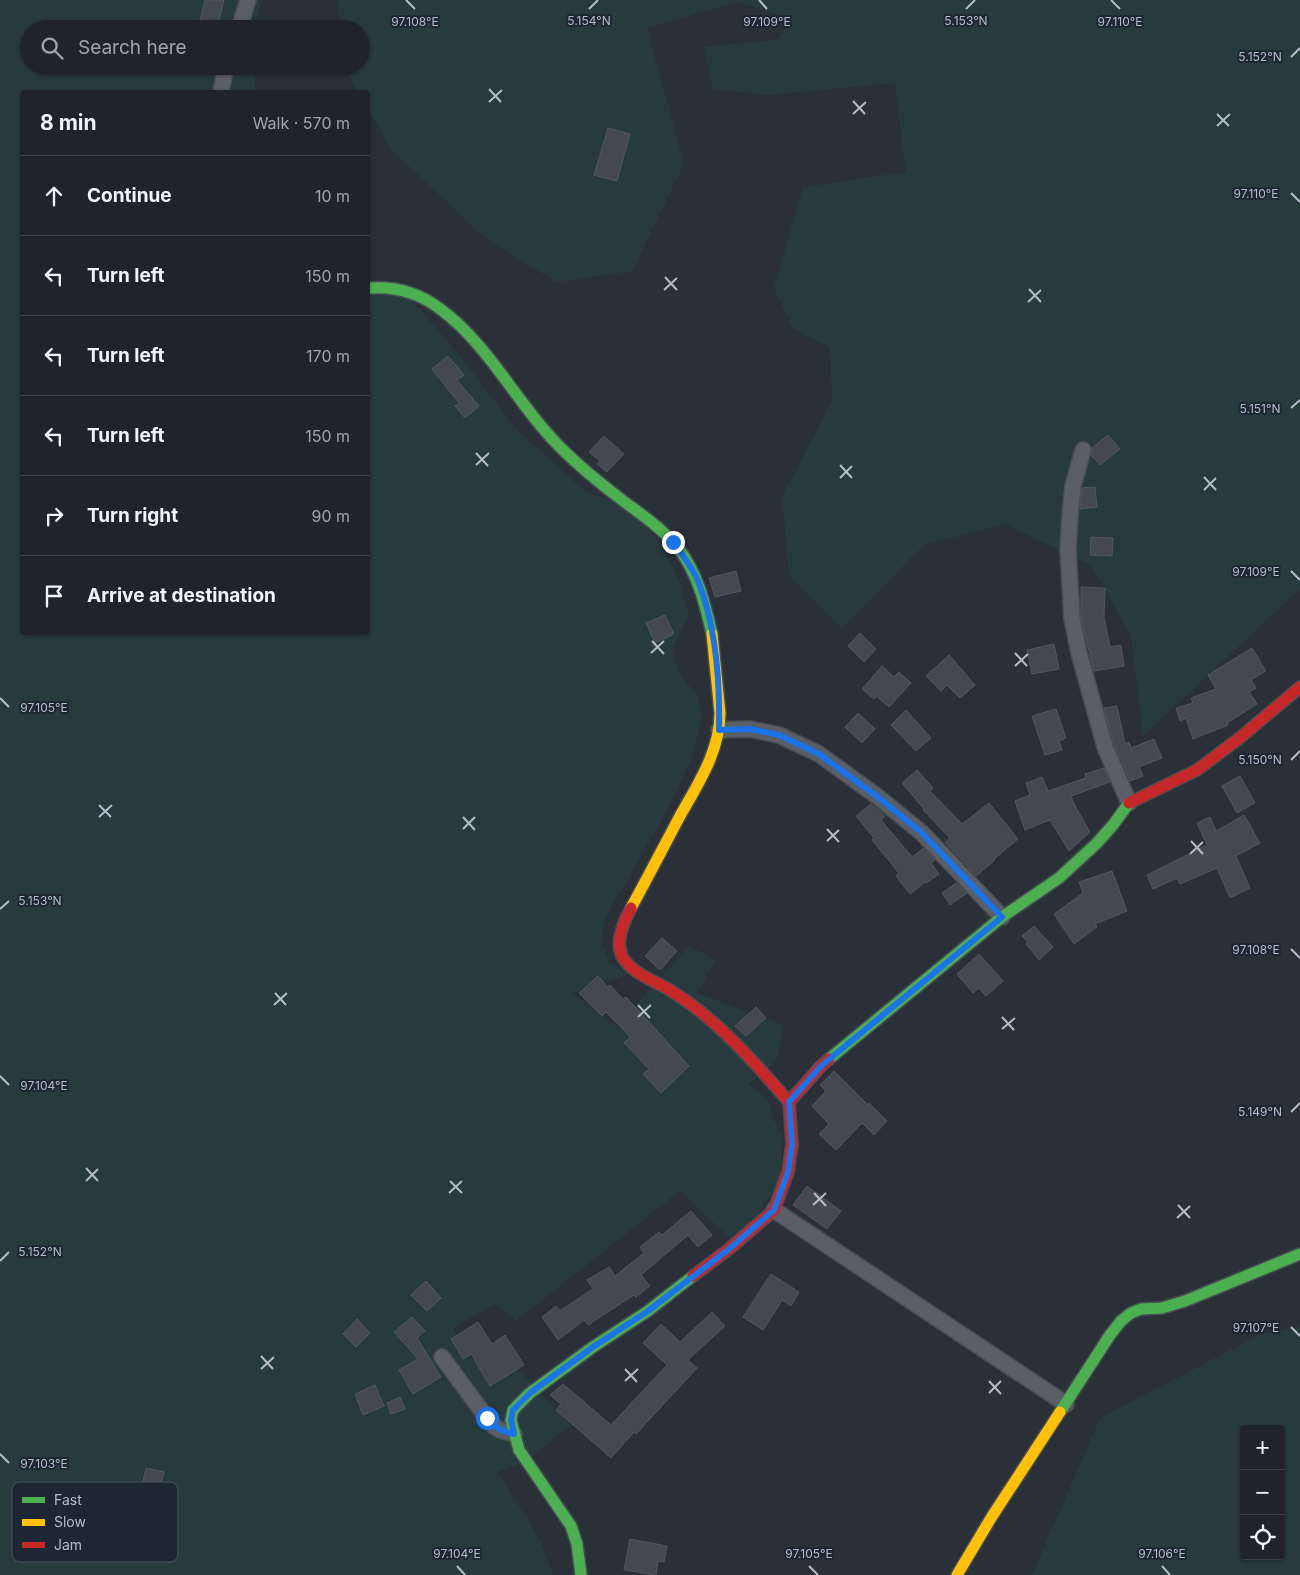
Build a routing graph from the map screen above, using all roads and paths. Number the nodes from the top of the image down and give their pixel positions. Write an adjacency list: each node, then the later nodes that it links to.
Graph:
1 (248, 0): 2 (street)
2 (242, 20)
3 (224, 75): 4 (street)
4 (221, 90)
5 (370, 288): 8 (street)
6 (1083, 450): 9 (street)
7 (1300, 687): 9 (street)
8 (719, 730): 10 (street); 11 (street)
9 (1129, 803): 10 (street)
10 (1002, 917): 11 (street)
11 (789, 1102): 12 (street)
12 (774, 1210): 15 (street); 16 (street)
13 (1300, 1254): 15 (street)
14 (442, 1357): 16 (street)
15 (1066, 1404): 18 (street)
16 (514, 1434): 17 (street)
17 (581, 1575)
18 (957, 1575)

